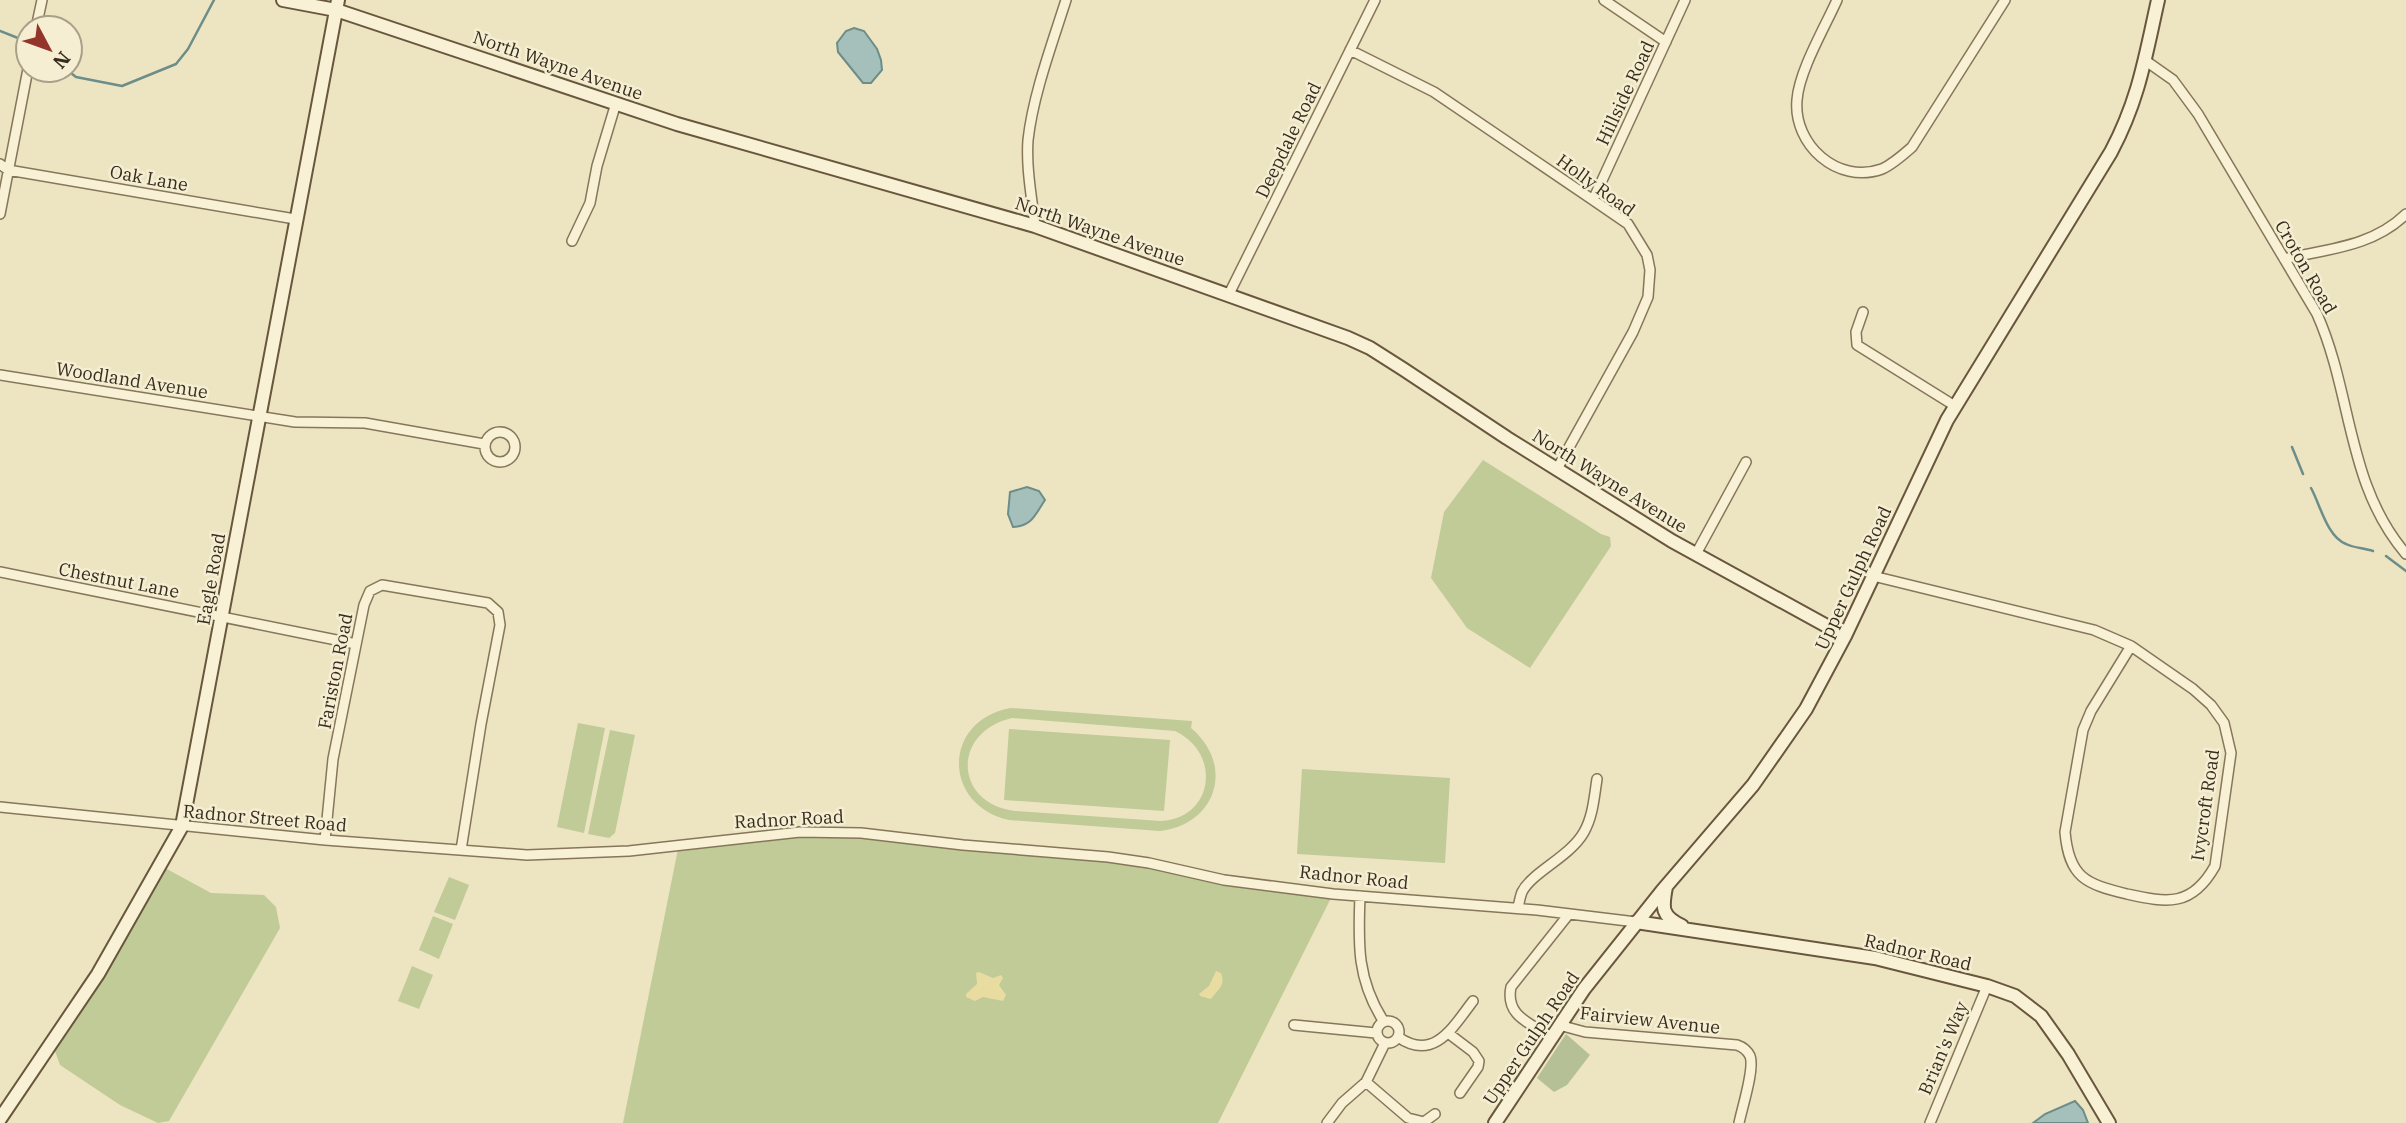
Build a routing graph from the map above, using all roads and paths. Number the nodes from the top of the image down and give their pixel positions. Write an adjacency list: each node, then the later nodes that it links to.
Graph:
1 (283, 0): 9 (street, North Wayne Avenue)
2 (1066, 0): 20 (street)
3 (1375, 0): 11 (street, Deepdale Road)
4 (1604, 0): 10 (street)
5 (1685, 0): 10 (street, Hillside Road)
6 (1837, 0): 7 (street)
7 (2005, 0)
8 (2158, 0): 12 (street, Upper Gulph Road)
9 (337, 5): 14 (street, North Wayne Avenue); 19 (street, Eagle Road)
10 (1666, 42): 16 (street, Hillside Road)
11 (1350, 50): 16 (street, Holly Road); 23 (street, Deepdale Road)
12 (2146, 61): 22 (street, Croton Road); 26 (street, Upper Gulph Road)
13 (24, 84): 15 (street)
14 (616, 103): 20 (street, North Wayne Avenue); 21 (street)
15 (4, 167): 18 (street); 19 (street, Oak Lane)
16 (1593, 200): 30 (street, Holly Road)
17 (2406, 214): 22 (street)
18 (0, 215)
19 (295, 219): 27 (street, Eagle Road)
20 (1035, 226): 23 (street, North Wayne Avenue)
21 (572, 241)
22 (2284, 258): 32 (street, Croton Road)
23 (1229, 294): 30 (street, North Wayne Avenue)
24 (1863, 312): 26 (street)
25 (0, 375): 27 (street, Woodland Avenue)
26 (1955, 406): 34 (street, Upper Gulph Road)
27 (258, 416): 28 (street, Woodland Avenue); 35 (street, Eagle Road)
28 (484, 444)
29 (1746, 462): 31 (street)
30 (1557, 469): 31 (street, North Wayne Avenue)
31 (1696, 554): 36 (street, North Wayne Avenue)
32 (2406, 554)
33 (0, 572): 35 (street, Chestnut Lane)
34 (1873, 576): 36 (street, Upper Gulph Road); 38 (street, Ivycroft Road)
35 (222, 616): 37 (street, Chestnut Lane); 41 (street, Eagle Road)
36 (1845, 636): 45 (street, Upper Gulph Road)
37 (356, 643): 42 (street, Fariston Road); 43 (street, Fariston Road)
38 (2131, 646): 38 (street, Ivycroft Road)
39 (1597, 779): 47 (street)
40 (0, 807): 41 (street, Radnor Street Road)
41 (182, 826): 42 (street, Radnor Street Road); 64 (street, Eagle Road)
42 (325, 840): 43 (street, Radnor Street Road)
43 (461, 850): 44 (street, Radnor Street Road)
44 (527, 855): 46 (street, Radnor Road)
45 (1666, 886): 49 (street, Upper Gulph Road); 50 (street)
46 (1360, 897): 47 (street, Radnor Road); 53 (street)
47 (1518, 908): 48 (street, Radnor Road)
48 (1569, 914): 49 (street, Radnor Road); 59 (street)
49 (1636, 922): 50 (street, Radnor Road); 55 (street, Upper Gulph Road)
50 (1691, 931): 51 (street, Radnor Road)
51 (1987, 986): 69 (street, Brian's Way); 70 (street, Radnor Road)
52 (1473, 1000): 57 (street)
53 (1384, 1022): 56 (street); 58 (street)
54 (1294, 1025): 56 (street)
55 (1559, 1025): 59 (street, Upper Gulph Road); 68 (street, Fairview Avenue)
56 (1377, 1033): 60 (street)
57 (1448, 1033): 58 (street); 62 (street)
58 (1398, 1037): 60 (street)
59 (1551, 1037): 67 (street, Upper Gulph Road)
60 (1385, 1043): 61 (street)
61 (1366, 1083): 65 (street); 66 (street)
62 (1460, 1093)
63 (1435, 1114): 65 (street)
64 (0, 1119)
65 (1408, 1120)
66 (1327, 1123)
67 (1496, 1123)
68 (1739, 1123)
69 (1930, 1123)
70 (2109, 1123)

